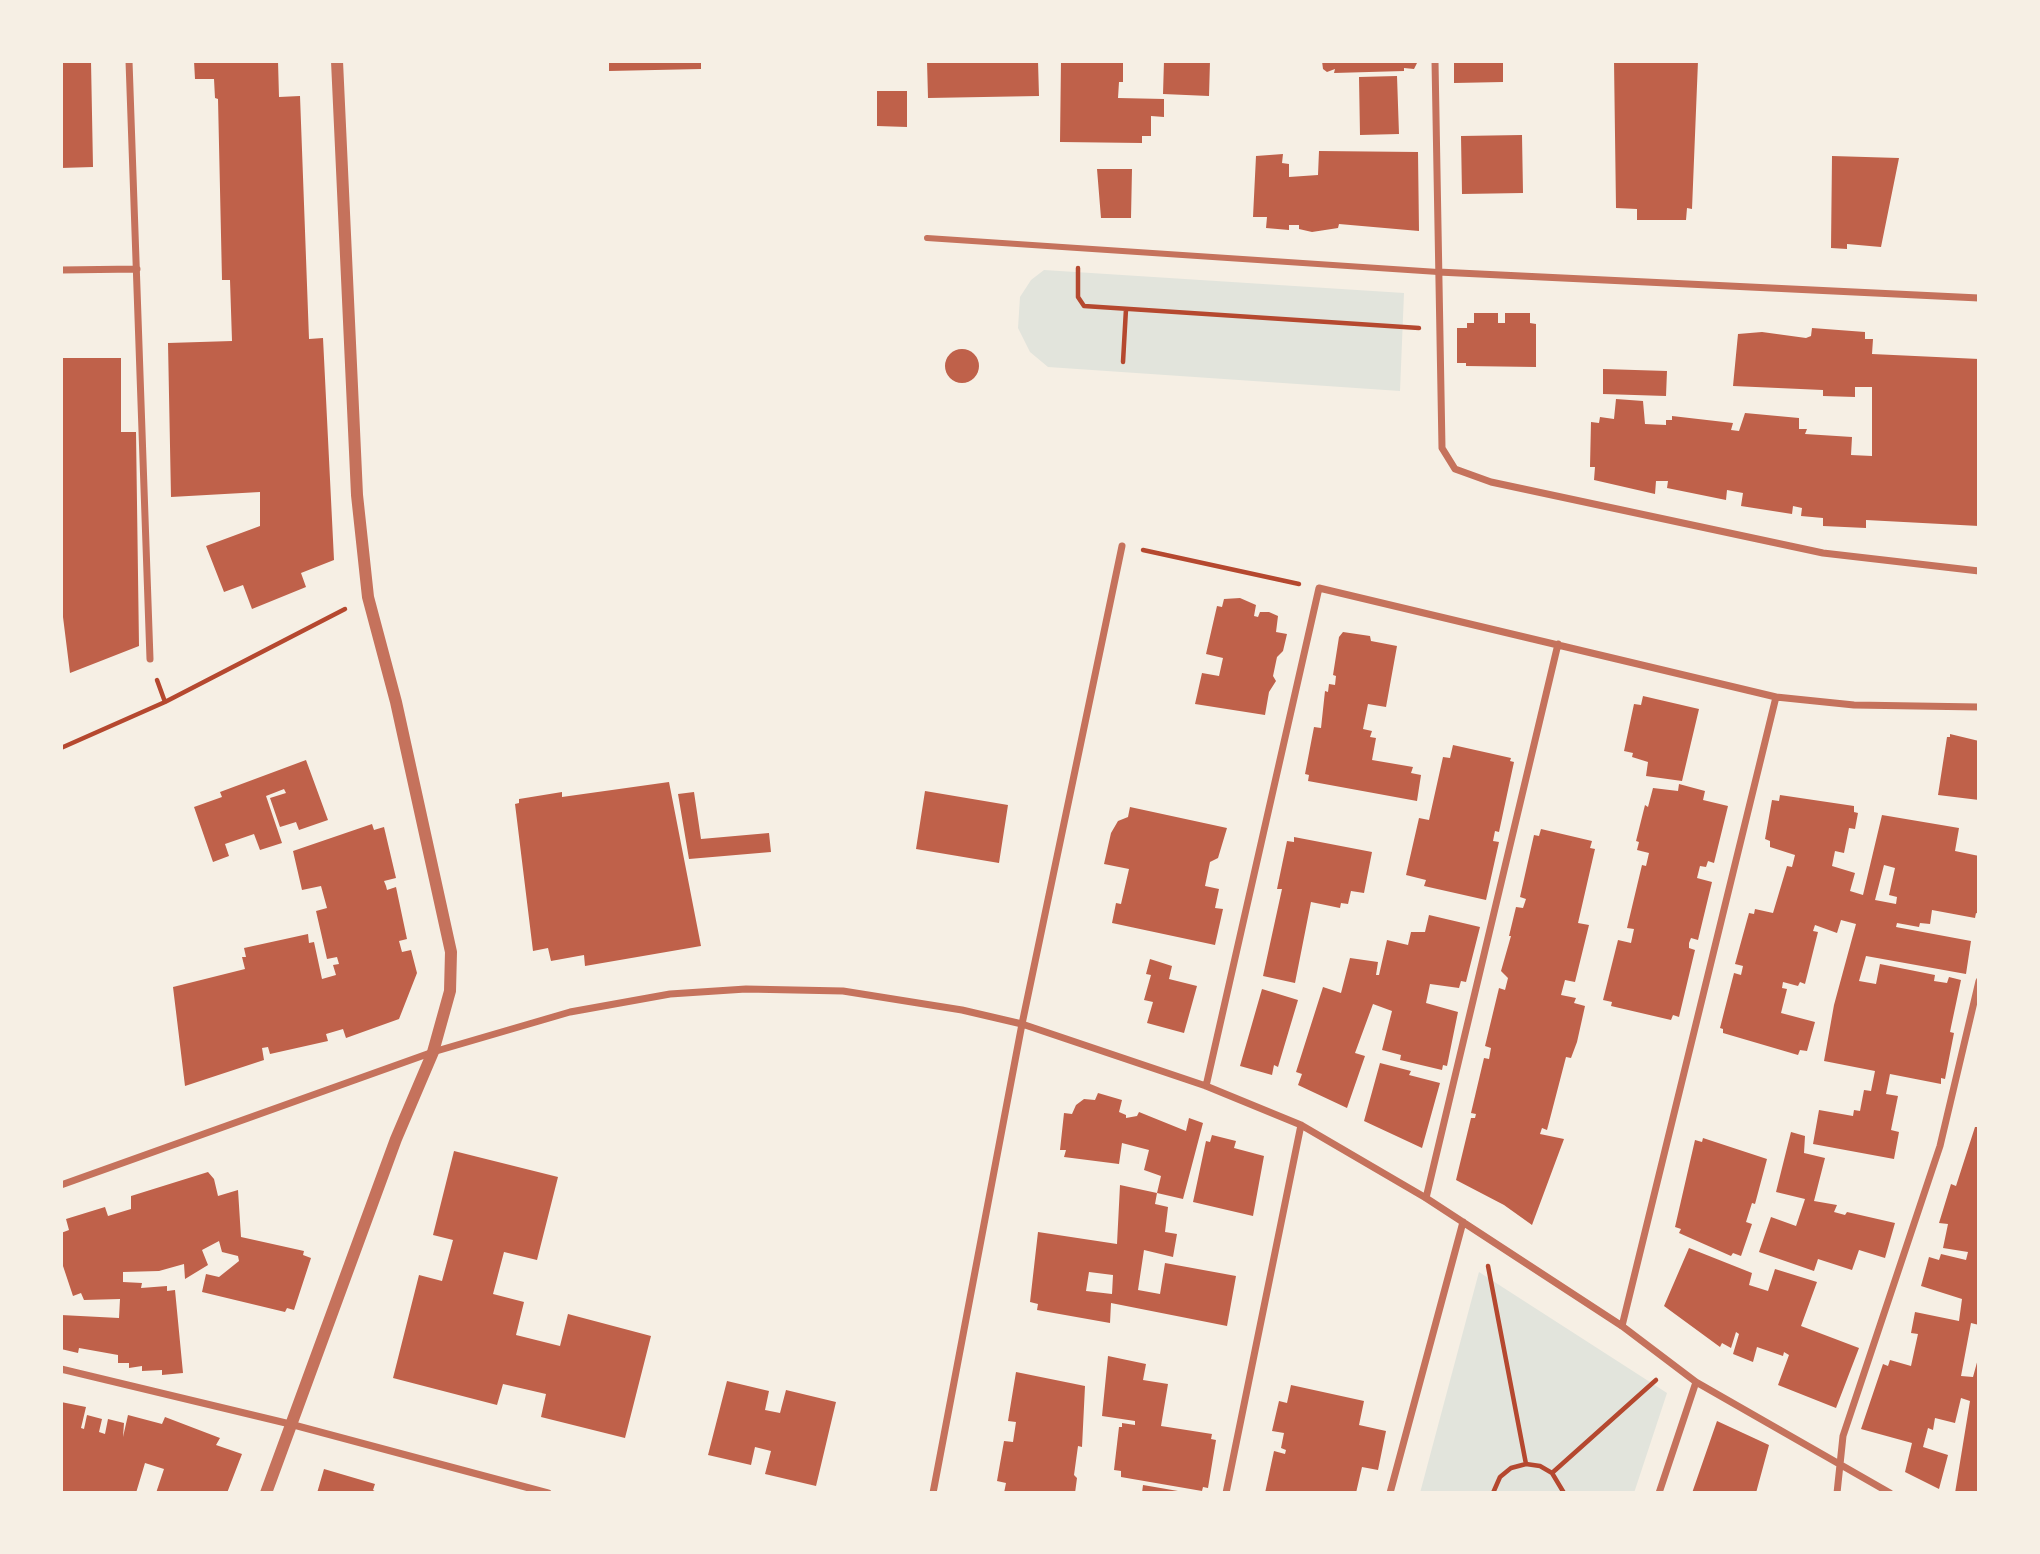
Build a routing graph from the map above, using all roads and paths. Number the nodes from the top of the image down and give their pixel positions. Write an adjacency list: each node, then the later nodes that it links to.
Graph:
1 (129, 61): 6 (street)
2 (337, 61): 16 (street)
3 (1435, 61): 8 (street)
4 (927, 238): 5 (street)
5 (1079, 249): 8 (street); 10 (path)
6 (136, 269): 7 (street); 18 (street)
7 (61, 270)
8 (1438, 272): 9 (street); 11 (street)
9 (1979, 298)
10 (1126, 309): 11 (path); 12 (path)
11 (1438, 329): 14 (street)
12 (1123, 362)
13 (1122, 546): 15 (path); 23 (street)
14 (1979, 571)
15 (1319, 588): 17 (street); 25 (street)
16 (368, 597): 21 (path); 24 (street)
17 (1558, 644): 19 (street); 28 (street)
18 (150, 659)
19 (1776, 697): 20 (street); 31 (street)
20 (1979, 707)
21 (61, 748)
22 (1979, 981): 37 (street)
23 (1022, 1024): 24 (street); 25 (street); 41 (street)
24 (433, 1052): 27 (street); 35 (street)
25 (1206, 1086): 26 (street)
26 (1301, 1125): 28 (street); 42 (street)
27 (61, 1185)
28 (1426, 1198): 29 (street)
29 (1463, 1222): 30 (street); 43 (street)
30 (1482, 1235): 31 (street); 36 (path)
31 (1622, 1326): 32 (street)
32 (1673, 1365): 34 (street); 38 (path)
33 (61, 1369): 35 (street)
34 (1696, 1382): 37 (street); 46 (street)
35 (290, 1424): 39 (street); 40 (street)
36 (1526, 1464): 38 (path); 44 (path)
37 (1839, 1464): 47 (street); 48 (street)
38 (1552, 1473): 45 (path)
39 (266, 1493)
40 (547, 1493)
41 (933, 1493)
42 (1226, 1493)
43 (1391, 1493)
44 (1493, 1493)
45 (1564, 1493)
46 (1659, 1493)
47 (1837, 1493)
48 (1890, 1493)

